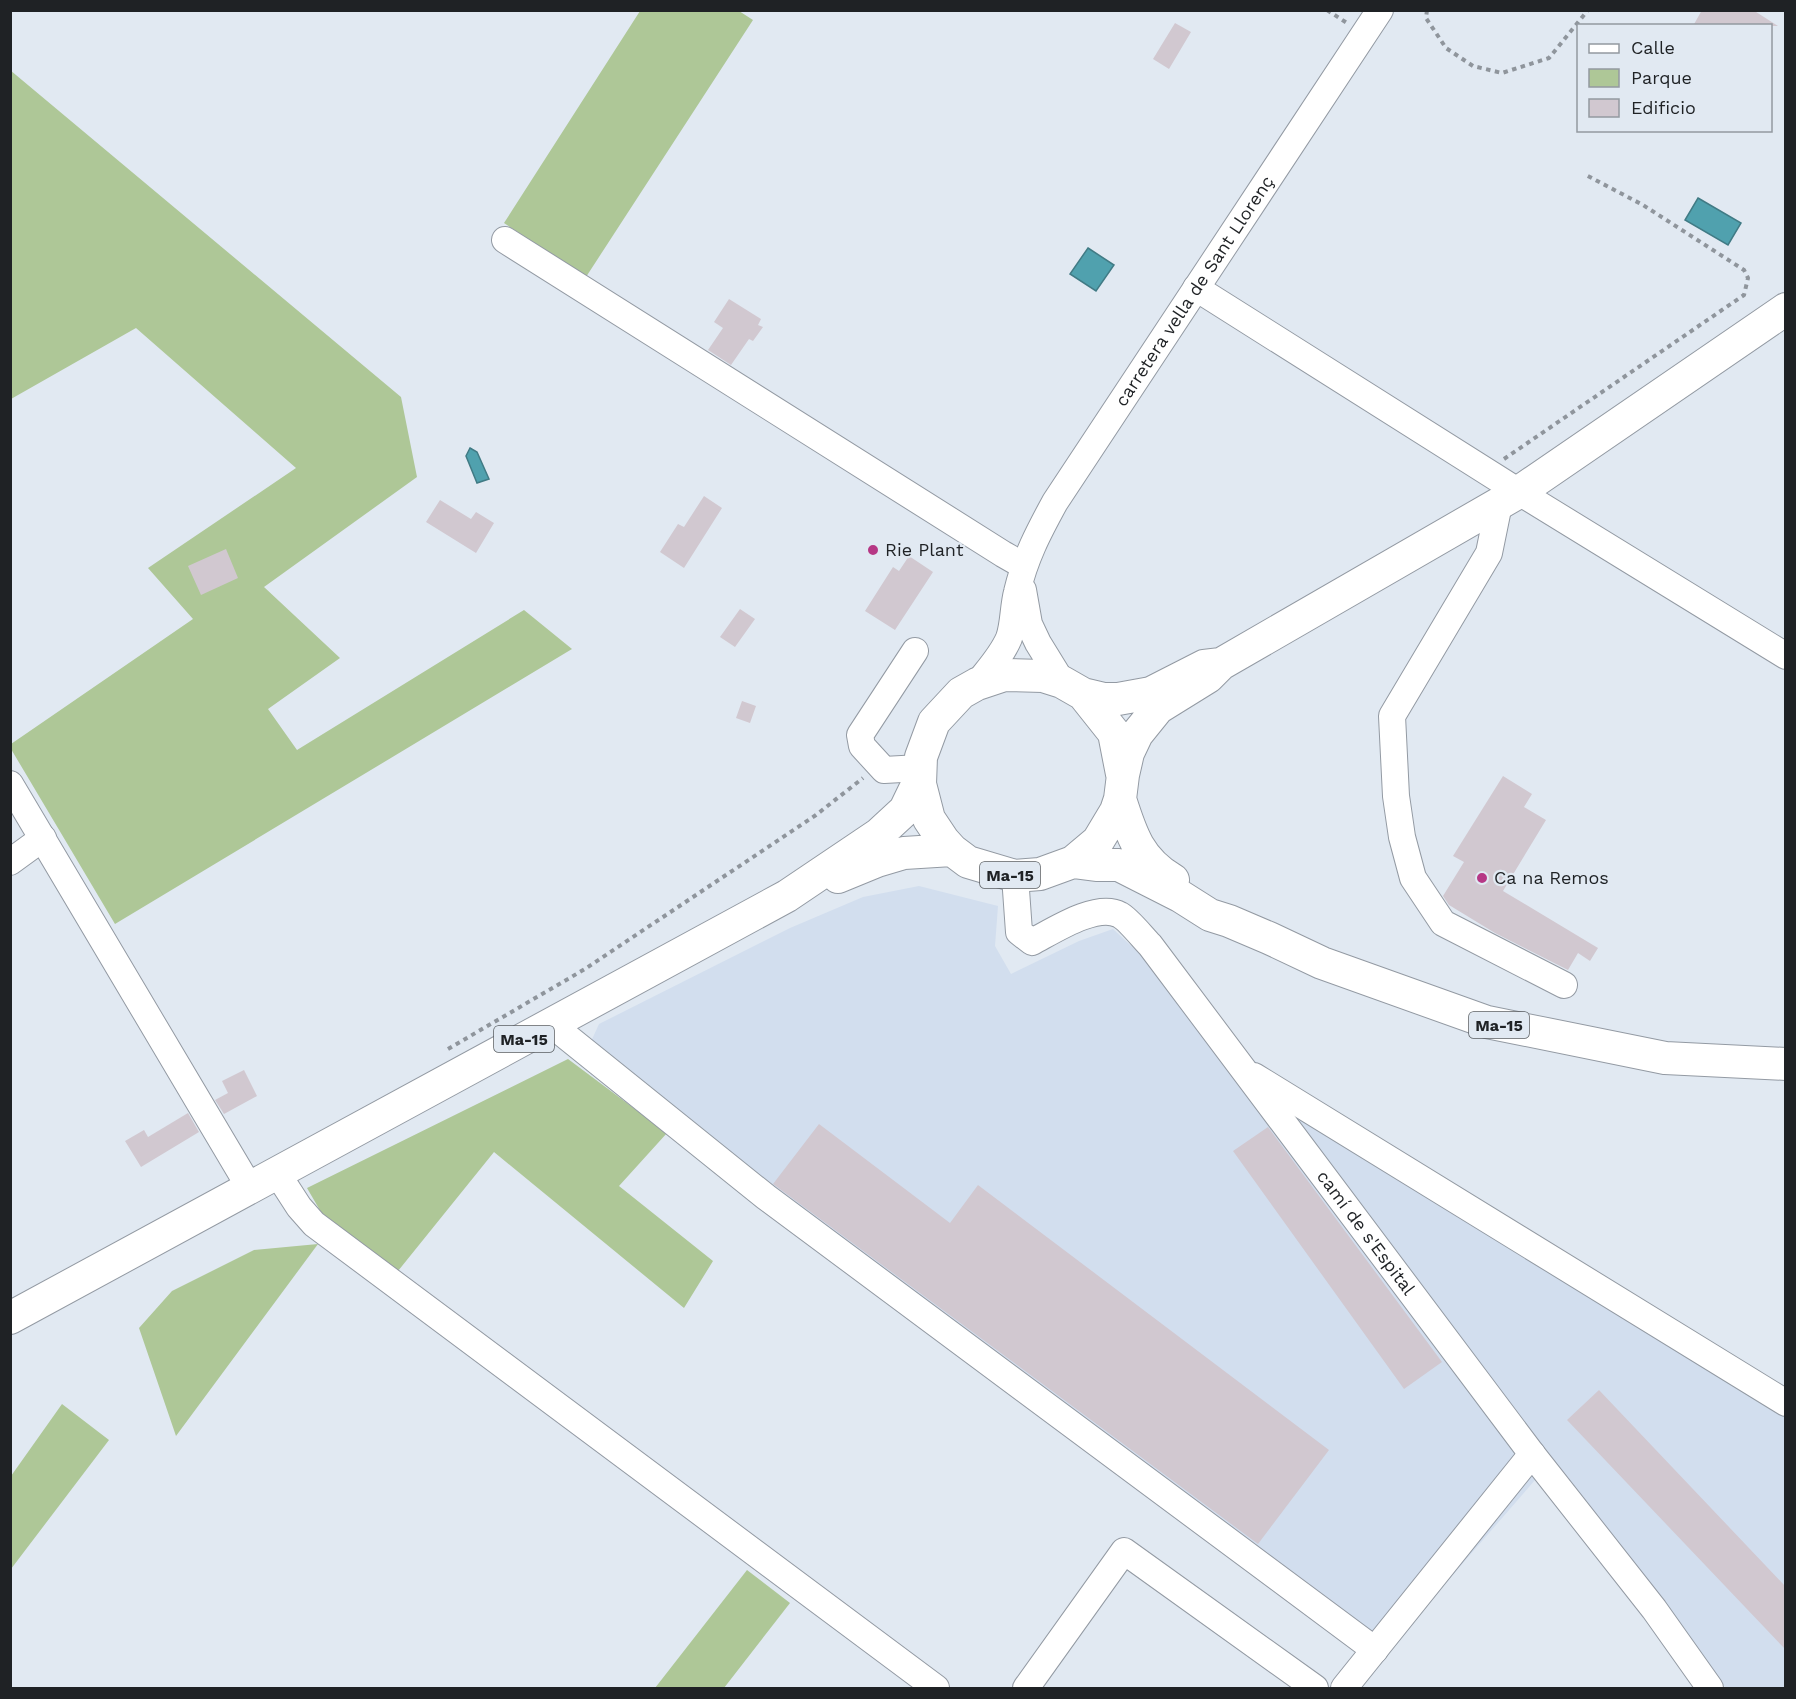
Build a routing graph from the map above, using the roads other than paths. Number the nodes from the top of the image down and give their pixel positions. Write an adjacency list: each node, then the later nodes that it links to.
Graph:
1 (1380, 10): 3 (street, carretera vella de Sant Llorenç)
2 (506, 240): 6 (street)
3 (1196, 288): 5 (street); 6 (street, carretera vella de Sant Llorenç)
4 (1785, 309): 5 (main road)
5 (1509, 498): 8 (street); 9 (main road); 22 (street)
6 (1023, 570): 10 (street, carretera vella de Sant Llorenç); 11 (street)
7 (915, 651): 12 (street)
8 (1785, 656)
9 (1221, 664): 11 (main road); 14 (main road)
10 (977, 684): 11 (main road, Ma-15); 12 (main road, Ma-15)
11 (1072, 688): 14 (main road, Ma-15)
12 (920, 775): 16 (main road, Ma-15); 20 (main road, Ma-15)
13 (10, 784): 15 (street)
14 (1121, 787): 18 (main road, Ma-15); 21 (main road, Ma-15)
15 (43, 838): 17 (street); 27 (street)
16 (952, 850): 19 (main road, Ma-15); 20 (main road, Ma-15)
17 (10, 862)
18 (1073, 862): 19 (main road, Ma-15); 21 (main road, Ma-15)
19 (1015, 876): 25 (street, camí de s'Espital)
20 (787, 896): 23 (main road, Ma-15)
21 (1229, 921): 24 (main road, Ma-15)
22 (1564, 985)
23 (550, 1024): 26 (main road, Ma-15); 31 (street)
24 (1785, 1064)
25 (1242, 1068): 29 (street); 30 (street, camí de s'Espital)
26 (277, 1173): 27 (main road, Ma-15); 32 (street)
27 (250, 1188): 28 (main road, Ma-15)
28 (10, 1318)
29 (1785, 1402)
30 (1532, 1454): 31 (street); 36 (street, camí de s'Espital)
31 (1375, 1650): 35 (street)
32 (936, 1689)
33 (1026, 1689): 34 (street)
34 (1315, 1689)
35 (1344, 1689)
36 (1710, 1689)

